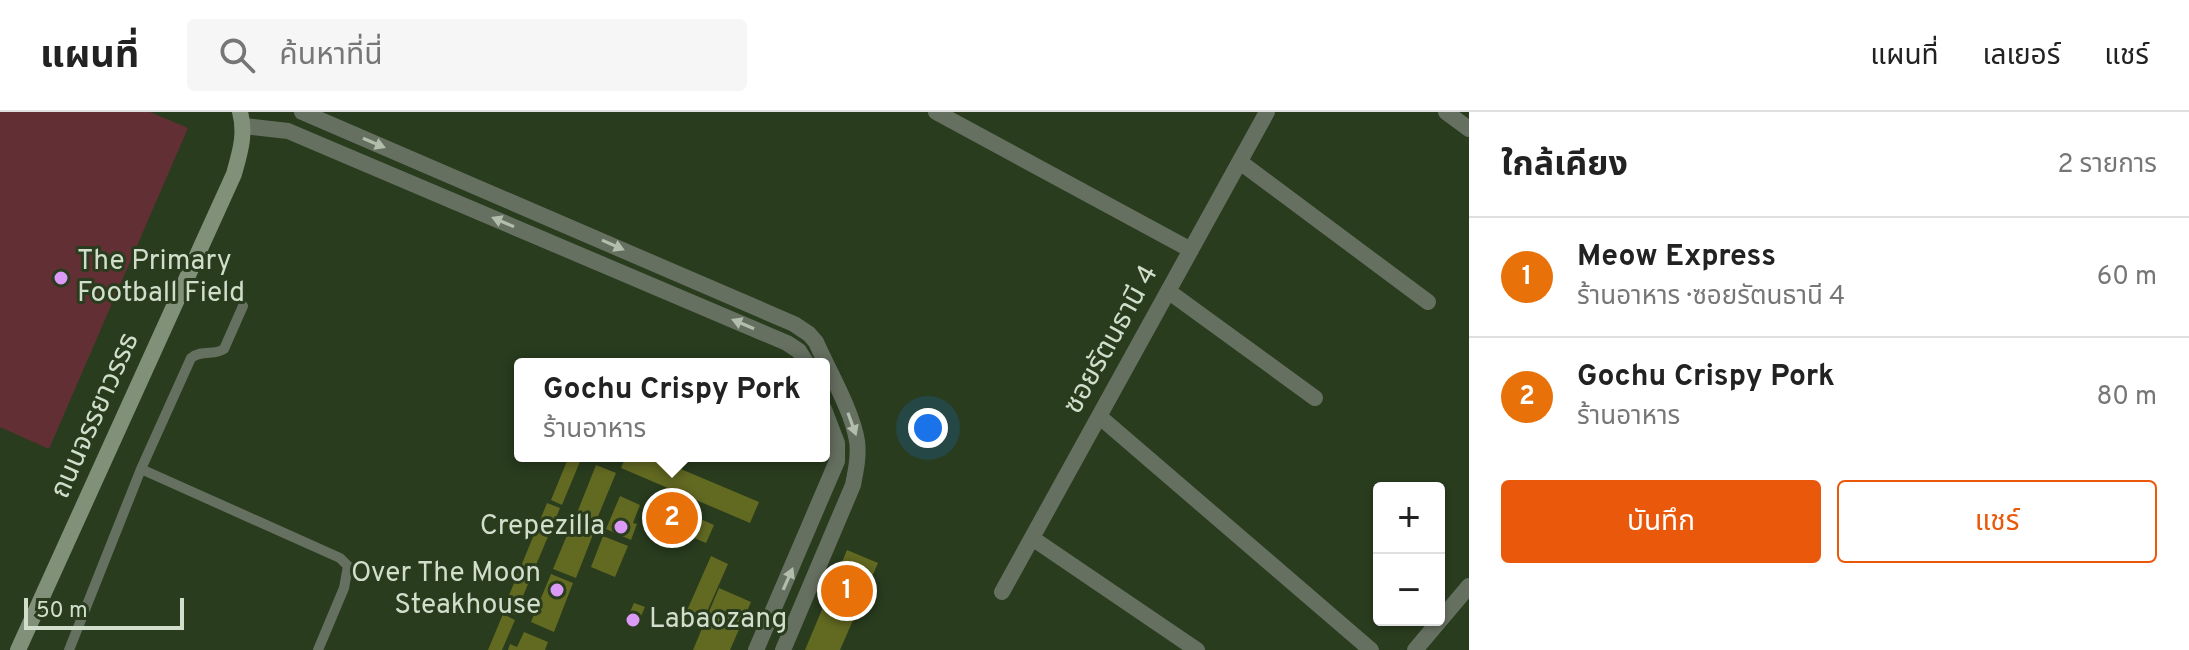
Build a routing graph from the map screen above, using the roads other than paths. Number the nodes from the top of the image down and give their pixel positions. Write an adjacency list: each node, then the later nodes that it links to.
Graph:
1 (302, 112): 8 (street, one-way to 8)
2 (936, 112): 9 (street)
3 (1267, 112): 7 (street, ซอยรัตนธานี 4)
4 (1446, 112): 6 (street)
5 (242, 119): 10 (street, one-way to 5); 26 (main road, ถนนจรรยาวรรธ)
6 (1469, 129)
7 (1240, 162): 9 (street, ซอยรัตนธานี 4); 12 (street)
8 (581, 231): 10 (lane); 15 (street, one-way to 15)
9 (1191, 250): 11 (street, ซอยรัตนธานี 4)
10 (573, 252): 14 (street, one-way to 10)
11 (1168, 291): 17 (street); 18 (street, ซอยรัตนธานี 4)
12 (1428, 302)
13 (243, 306): 20 (lane)
14 (803, 358)
15 (823, 358)
16 (830, 373): 22 (street, one-way to 22)
17 (1315, 398)
18 (1100, 417): 23 (street, ซอยรัตนธานี 4); 32 (street)
19 (830, 425): 21 (street)
20 (141, 469): 27 (lane); 28 (lane)
21 (819, 507): 22 (street); 29 (street, one-way to 21)
22 (840, 518): 30 (street)
23 (1032, 538): 25 (street, ซอยรัตนธานี 4); 31 (street)
24 (1468, 589): 33 (street)
25 (1002, 592)
26 (18, 650)
27 (69, 650)
28 (318, 650)
29 (756, 650)
30 (783, 650)
31 (1197, 650)
32 (1371, 650)
33 (1415, 650)

